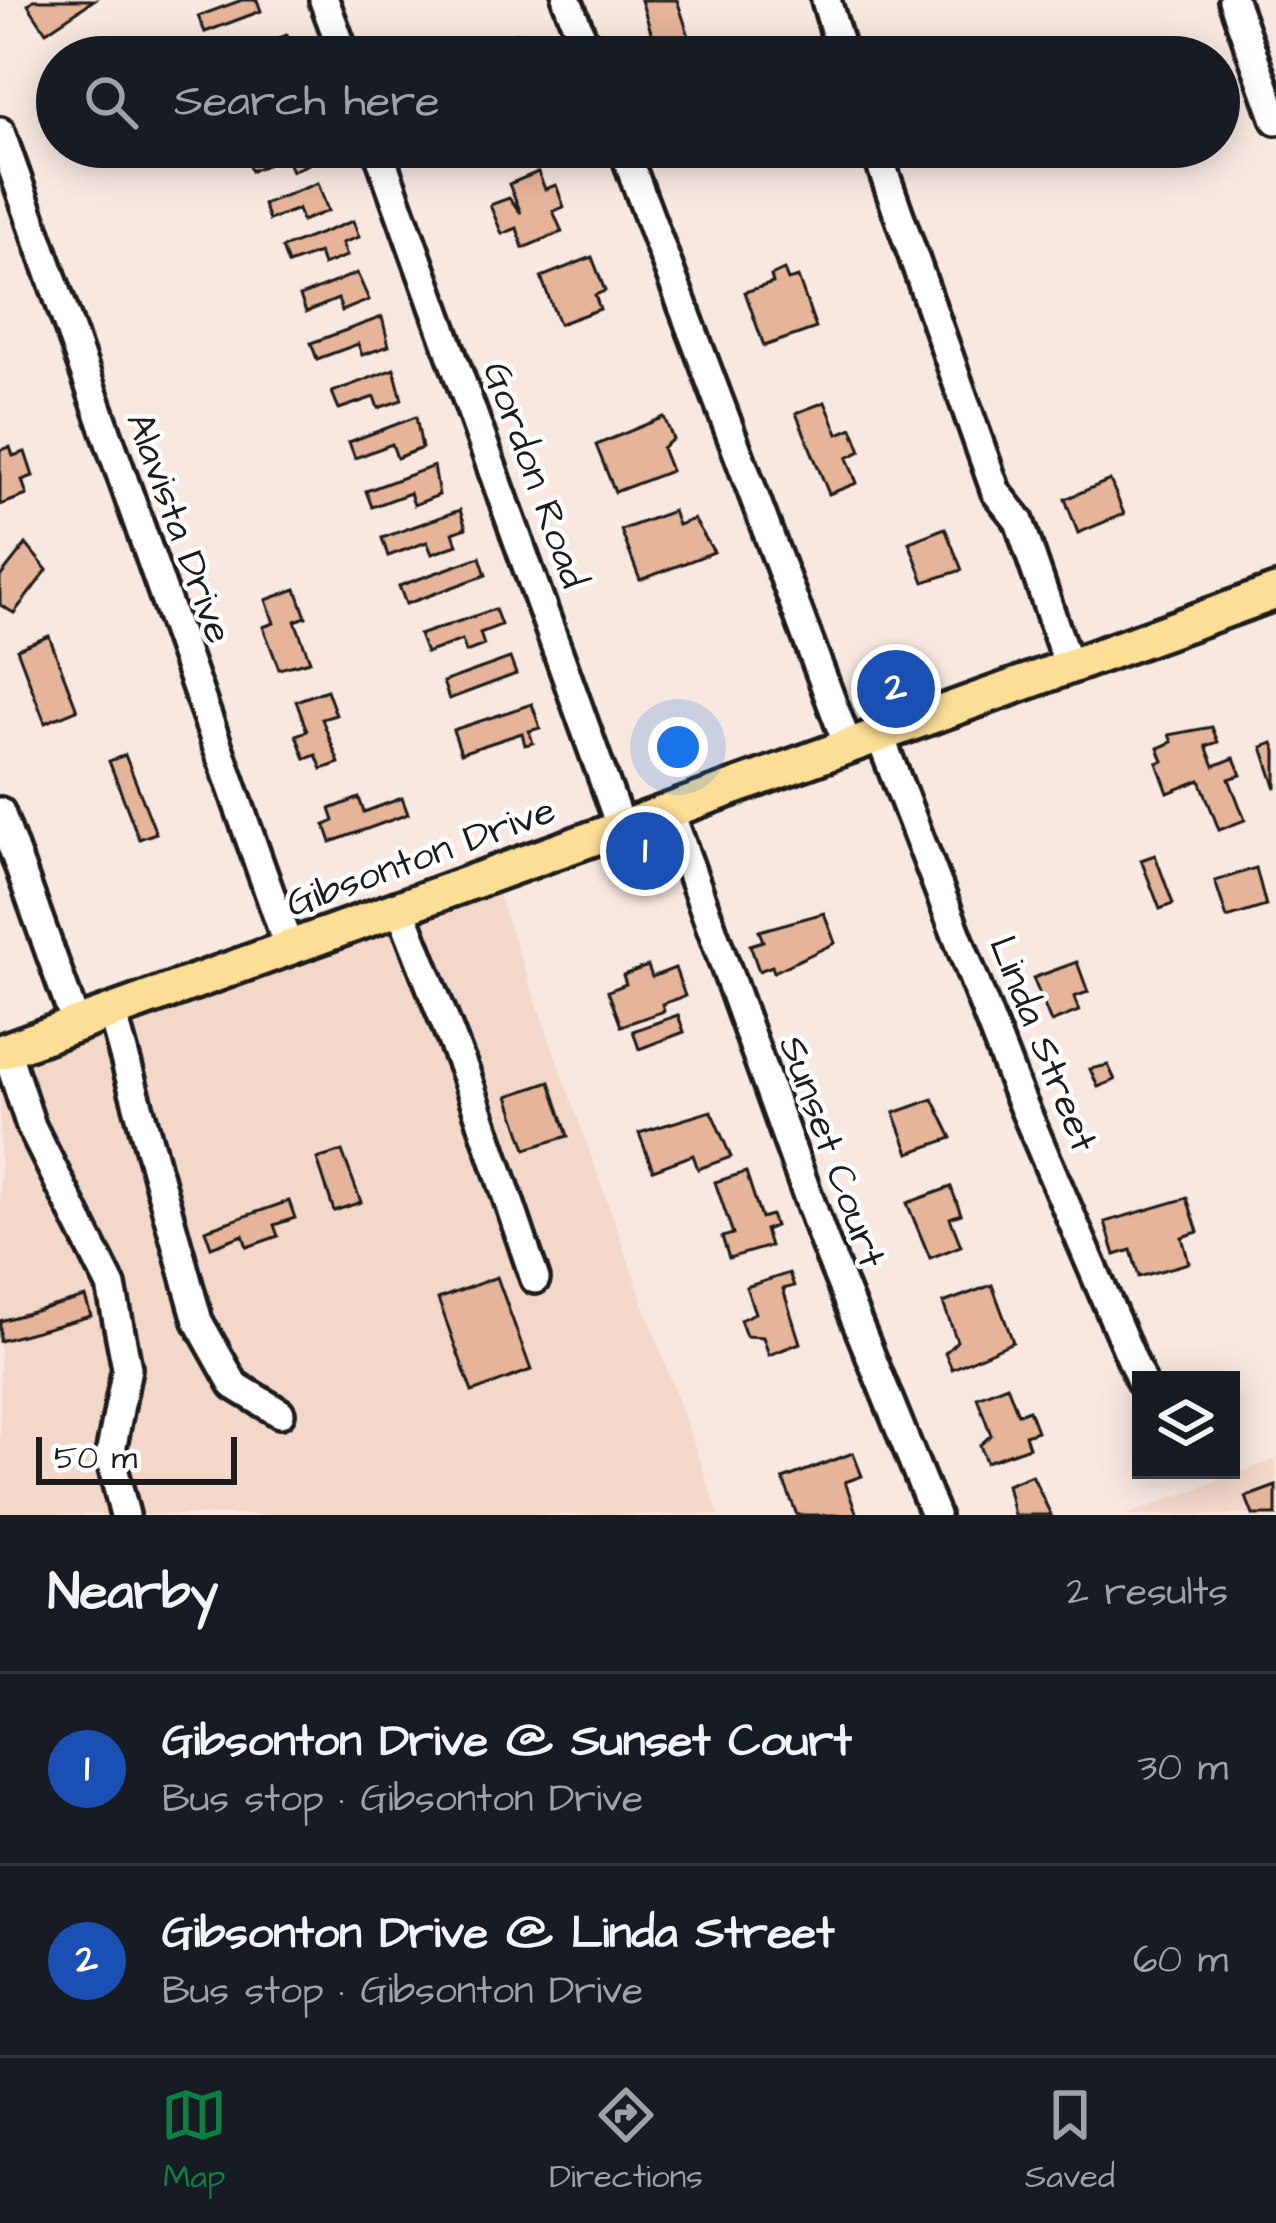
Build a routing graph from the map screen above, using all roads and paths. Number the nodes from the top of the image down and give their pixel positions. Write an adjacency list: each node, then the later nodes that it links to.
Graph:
1 (324, 0): 5 (street)
2 (567, 0): 6 (street)
3 (826, 0): 7 (street)
4 (1233, 0): 8 (street)
5 (337, 36)
6 (581, 36)
7 (837, 36)
8 (1276, 120)
9 (0, 132): 20 (street, Alavista Drive)
10 (385, 168): 18 (street, Gordon Road)
11 (631, 168): 15 (street, Linda Street)
12 (882, 168): 14 (street)
13 (1276, 592): 14 (main road, Gibsonton Drive)
14 (1068, 665): 15 (main road, Gibsonton Drive)
15 (864, 740): 16 (main road, Gibsonton Drive); 25 (street, Linda Street)
16 (669, 810): 18 (main road, Gibsonton Drive); 28 (street, Sunset Court)
17 (0, 812): 22 (street)
18 (621, 828): 19 (main road, Gibsonton Drive)
19 (400, 908): 20 (main road, Gibsonton Drive); 24 (street)
20 (289, 947): 21 (main road, Gibsonton Drive)
21 (112, 1012): 22 (main road, Gibsonton Drive); 26 (street)
22 (76, 1024): 23 (main road, Gibsonton Drive)
23 (3, 1051): 27 (street)
24 (535, 1280)
25 (1137, 1371)
26 (280, 1413)
27 (125, 1515)
28 (934, 1515)

